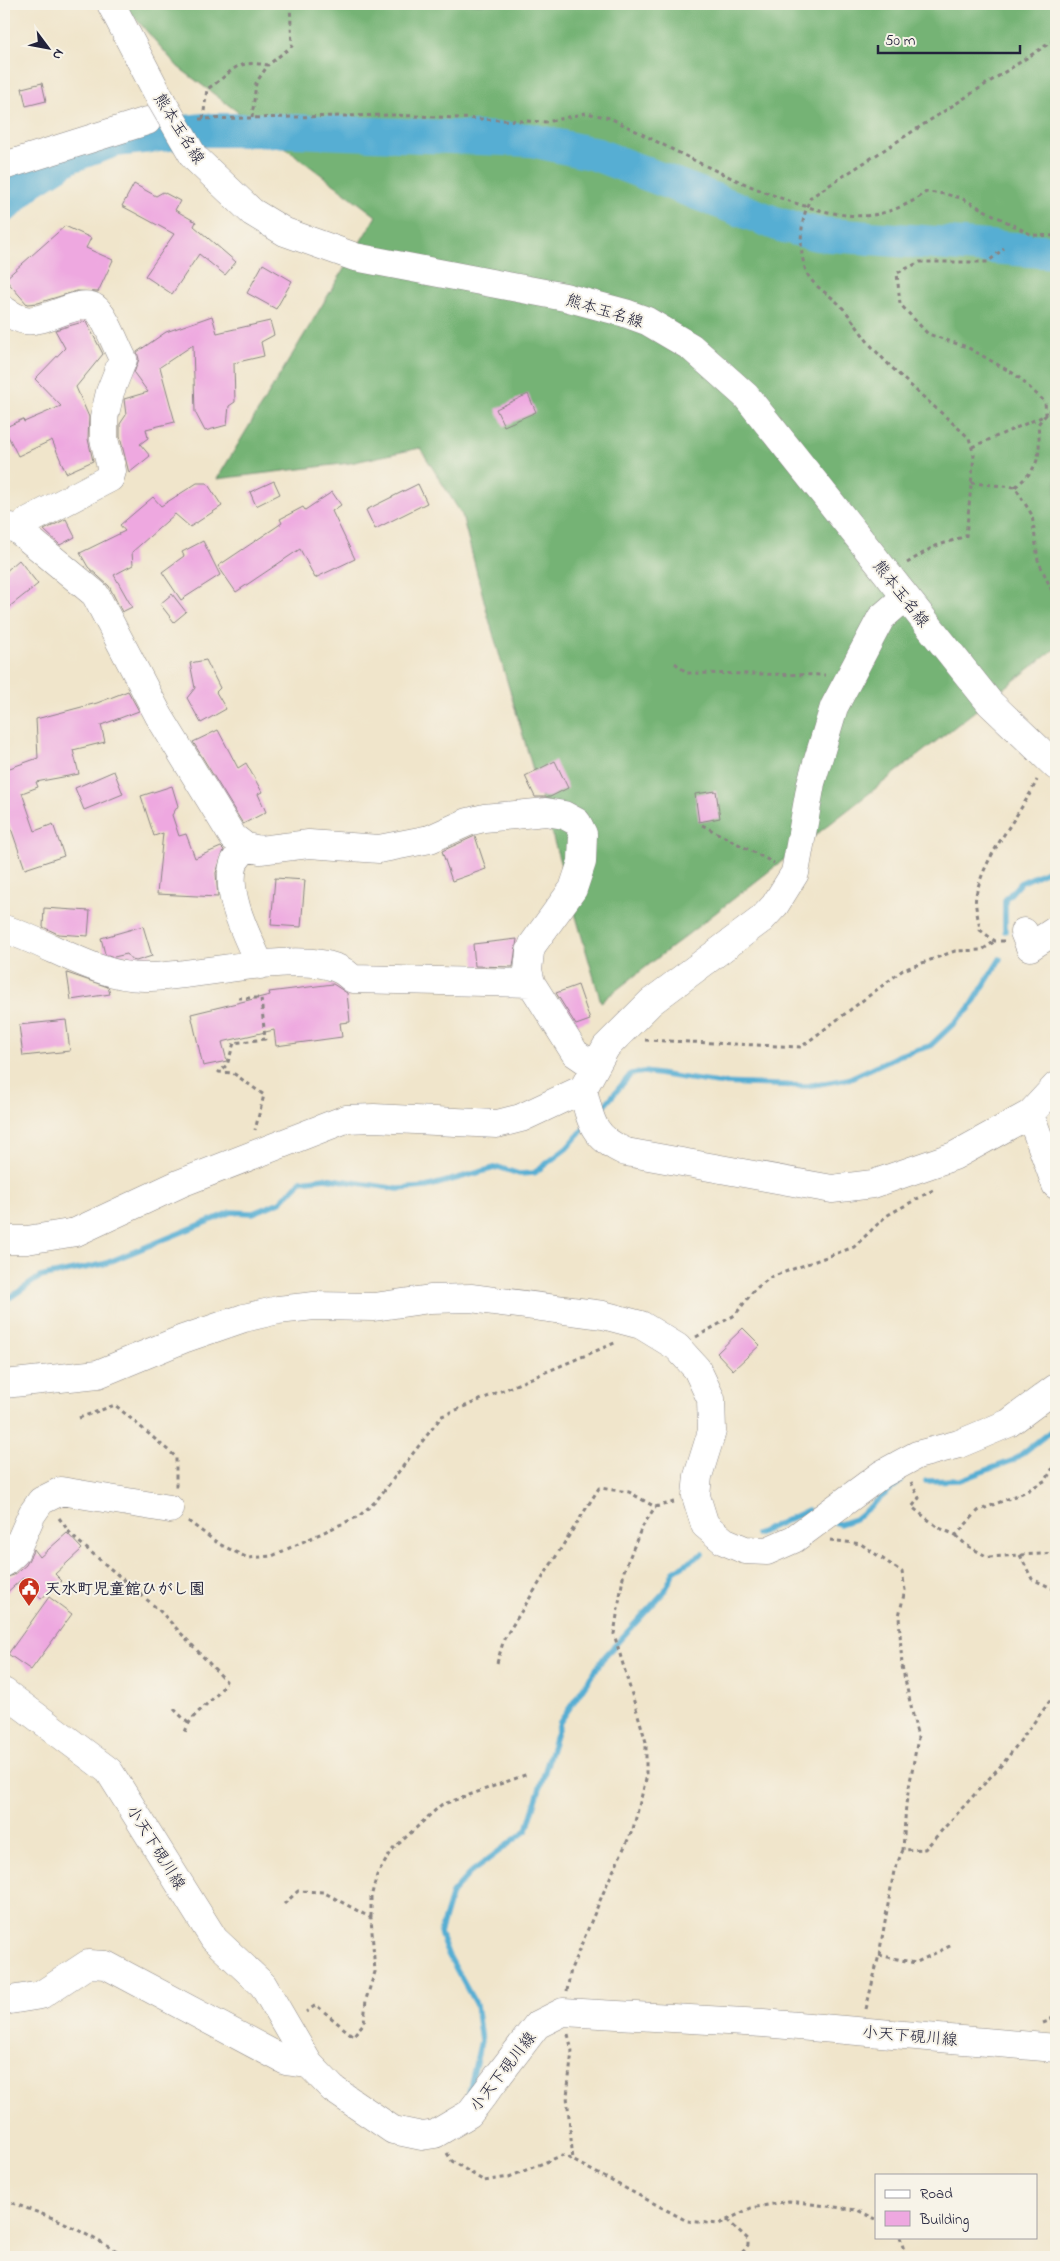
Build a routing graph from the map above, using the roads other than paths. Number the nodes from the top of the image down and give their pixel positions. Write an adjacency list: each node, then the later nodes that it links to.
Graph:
1 (111, 4): 2 (street, 熊本玉名線)
2 (154, 110): 3 (street); 6 (street, 熊本玉名線, bridge)
3 (4, 166)
4 (4, 310): 5 (street)
5 (11, 529): 8 (street)
6 (906, 597): 7 (street, 熊本玉名線); 15 (street)
7 (1052, 762)
8 (246, 847): 12 (street); 13 (street)
9 (4, 930): 12 (street)
10 (1056, 930): 11 (street)
11 (1024, 932)
12 (260, 965): 13 (street)
13 (532, 983): 15 (street)
14 (1056, 1086): 16 (street)
15 (593, 1088): 16 (street); 18 (street)
16 (1030, 1114): 17 (street)
17 (1056, 1185)
18 (4, 1240)
19 (4, 1384): 20 (street)
20 (1056, 1388)
21 (170, 1509): 22 (street)
22 (4, 1563)
23 (4, 1692): 26 (street, 小天下硯川線)
24 (4, 2000): 26 (street)
25 (1056, 2048): 26 (street, 小天下硯川線)
26 (309, 2064)

